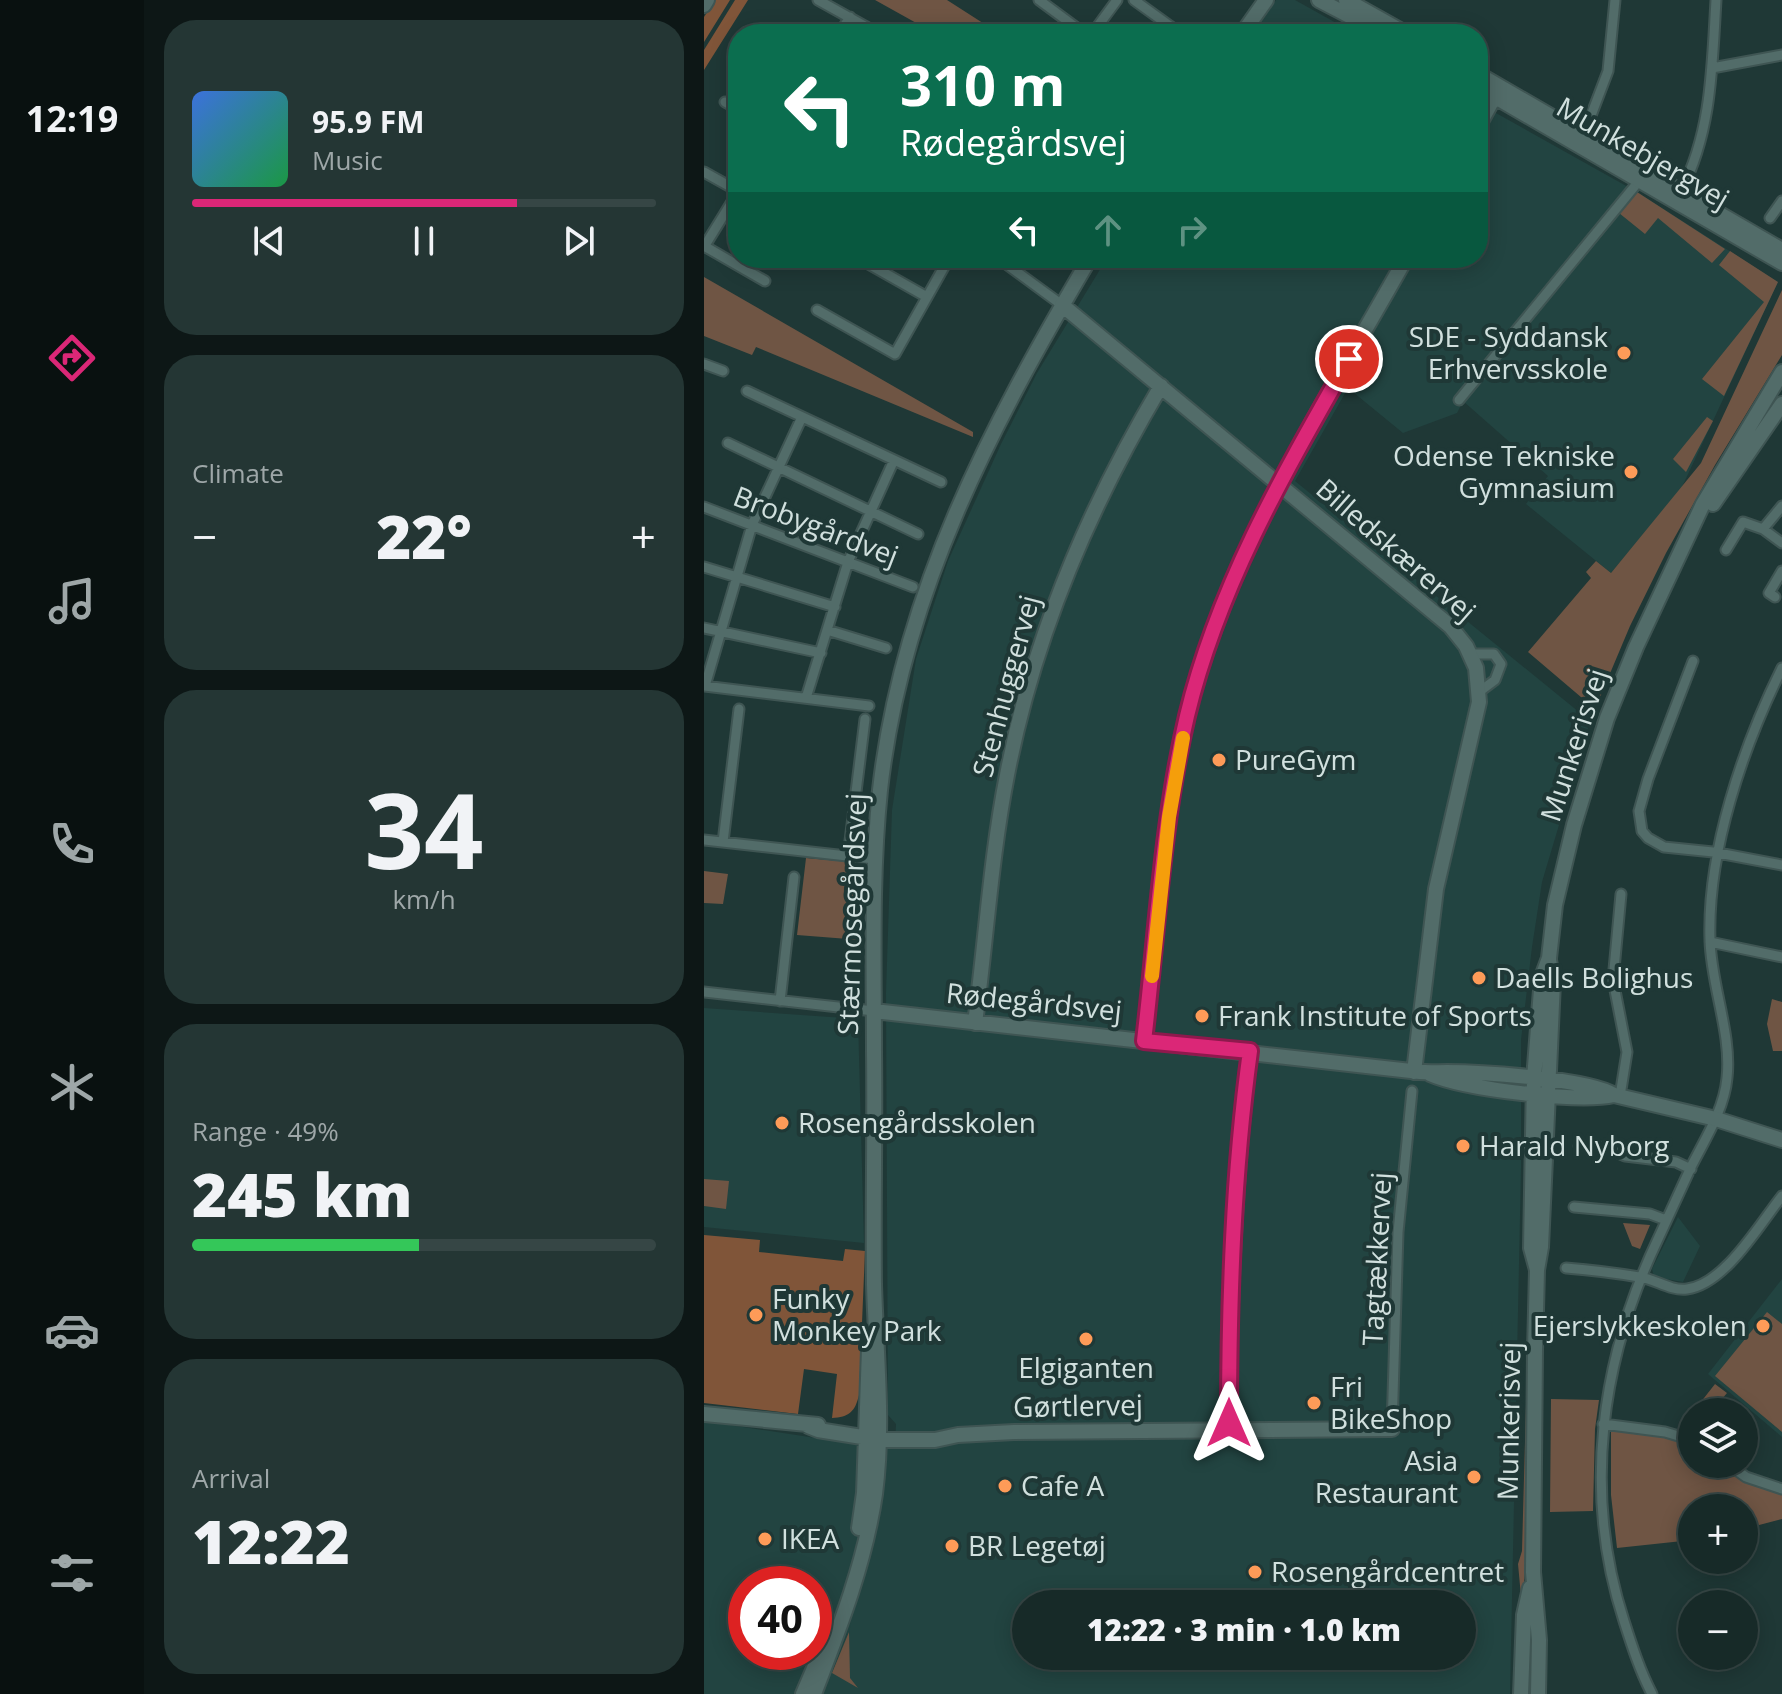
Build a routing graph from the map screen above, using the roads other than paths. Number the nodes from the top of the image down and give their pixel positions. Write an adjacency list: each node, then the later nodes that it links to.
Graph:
1 (818, 0): 11 (street)
2 (1039, 0): 14 (street)
3 (1117, 0): 15 (street)
4 (1134, 0): 16 (street)
5 (1266, 0): 17 (street)
6 (1319, 0): 18 (street)
7 (1346, 0): 10 (street)
8 (1615, 0): 28 (street)
9 (1716, 0): 21 (street)
10 (1366, 4): 19 (street)
11 (850, 17): 12 (street); 13 (street)
12 (845, 24)
13 (862, 24)
14 (1071, 24)
15 (1099, 24)
16 (1167, 24)
17 (1249, 24)
18 (1365, 24)
19 (1393, 24)
20 (1782, 55): 21 (street)
21 (1712, 68): 32 (street)
22 (1488, 80): 28 (street, Munkebjergvej)
23 (1488, 92): 24 (street, Munkebjergvej)
24 (1495, 96): 27 (street); 30 (street, Munkebjergvej)
25 (725, 102): 26 (street)
26 (728, 104)
27 (1488, 109)
28 (1584, 134): 32 (street, Munkebjergvej)
29 (704, 172): 31 (street)
30 (1639, 181): 36 (street, Munkebjergvej); 57 (street)
31 (728, 186)
32 (1681, 191): 38 (street, Munkebjergvej)
33 (1782, 201): 35 (street)
34 (728, 208): 37 (street)
35 (1770, 218)
36 (1736, 238): 40 (street, Munkebjergvej); 47 (street)
37 (704, 246): 39 (street)
38 (1782, 250)
39 (728, 260)
40 (1782, 263)
41 (742, 268): 48 (street)
42 (876, 268): 49 (street)
43 (943, 268): 49 (street)
44 (1012, 268): 50 (street)
45 (1084, 268): 50 (street, Stærmosegårdsvej)
46 (1400, 268): 64 (street)
47 (1782, 274)
48 (765, 281)
49 (927, 297): 51 (street)
50 (1062, 305): 55 (street, Billedskærervej); 99 (street, Stærmosegårdsvej)
51 (817, 310)
52 (704, 364): 53 (street)
53 (723, 371)
54 (1782, 372): 73 (street, Munkerisvej)
55 (1161, 386): 64 (street, Billedskærervej); 109 (street, Stenhuggervej)
56 (747, 391): 59 (street)
57 (1459, 400)
58 (1782, 404): 73 (street, Munkerisvej)
59 (802, 417): 61 (street); 62 (street)
60 (728, 443): 62 (street)
61 (894, 460): 63 (street); 67 (street)
62 (778, 468): 67 (street); 68 (street)
63 (941, 482)
64 (1278, 484): 86 (street, Billedskærervej); 110 (street)
65 (1782, 506): 69 (street)
66 (704, 507): 68 (street, Brobygårdvej)
67 (871, 511): 70 (street); 74 (street)
68 (752, 525): 74 (street, Brobygårdvej); 77 (street)
69 (1763, 529): 71 (street); 72 (street)
70 (918, 534)
71 (1782, 543)
72 (1726, 550)
73 (1678, 558): 105 (street, Munkerisvej)
74 (848, 562): 78 (street, Brobygårdvej); 80 (street)
75 (704, 567): 77 (street)
76 (1782, 571): 79 (street)
77 (736, 578): 80 (street); 83 (street)
78 (913, 587)
79 (1775, 597)
80 (835, 607): 82 (street)
81 (704, 628): 83 (street)
82 (827, 630): 84 (street); 85 (street)
83 (720, 632): 85 (street); 89 (street)
84 (886, 648)
85 (821, 653): 91 (street)
86 (1470, 654): 90 (street, Billedskærervej); 90 (street, Billedskærervej)
87 (1693, 661): 97 (street)
88 (1782, 668): 97 (street)
89 (704, 686): 91 (street)
90 (1479, 692): 112 (street, Billedskærervej)
91 (806, 698): 92 (street)
92 (869, 706)
93 (739, 709): 96 (street)
94 (865, 719): 98 (street)
95 (704, 840): 96 (street)
96 (723, 842): 98 (street)
97 (1719, 853): 100 (street); 103 (street)
98 (848, 857): 99 (street)
99 (874, 859): 108 (street, Stærmosegårdsvej)
100 (1782, 865)
101 (794, 877): 107 (street)
102 (1621, 894): 115 (street)
103 (1710, 942): 104 (street); 116 (street)
104 (1782, 957)
105 (1549, 958): 113 (street, Munkerisvej); 113 (street, Munkerisvej)
106 (704, 992): 107 (street, Rødegårdsvej)
107 (780, 1001): 108 (street, Rødegårdsvej)
108 (874, 1011): 109 (street, Rødegårdsvej); 126 (street, Stærmosegårdsvej)
109 (975, 1023): 110 (street, Rødegårdsvej)
110 (1144, 1041): 111 (street, Rødegårdsvej)
111 (1250, 1051): 112 (street, Rødegårdsvej); 130 (street)
112 (1419, 1072): 113 (street, Rødegårdsvej); 113 (street, Rødegårdsvej)
113 (1542, 1086): 115 (street, Rødegårdsvej); 124 (street, Munkerisvej); 124 (street, Munkerisvej)
114 (1412, 1091): 129 (street, Tagtækkervej)
115 (1614, 1094): 116 (street, Rødegårdsvej)
116 (1716, 1119): 117 (street, Rødegårdsvej); 119 (street)
117 (1782, 1140)
118 (1579, 1146): 119 (street)
119 (1691, 1169): 122 (street)
120 (1782, 1196): 125 (street)
121 (1574, 1207): 122 (street)
122 (1666, 1220): 125 (street)
123 (1566, 1268): 125 (street)
124 (1537, 1270): 135 (street, Munkerisvej)
125 (1640, 1277): 128 (street)
126 (874, 1281): 131 (street, Stærmosegårdsvej); 131 (street, Stærmosegårdsvej)
127 (704, 1414): 131 (street, Gørtlervej)
128 (1603, 1424): 132 (street); 142 (street)
129 (1392, 1429): 130 (street, Gørtlervej)
130 (1229, 1431): 131 (street, Gørtlervej)
131 (872, 1434): 137 (street, Stærmosegårdsvej); 137 (street, Stærmosegårdsvej)
132 (1678, 1436)
133 (1750, 1478): 134 (street)
134 (1782, 1489)
135 (1533, 1572): 136 (street, Munkerisvej); 141 (street, Munkerisvej)
136 (1521, 1666): 139 (street, Munkerisvej); 140 (street)
137 (814, 1685): 138 (street, Stærmosegårdsvej)
138 (803, 1694)
139 (1521, 1694)
140 (1528, 1694)
141 (1538, 1694)
142 (1652, 1694)

